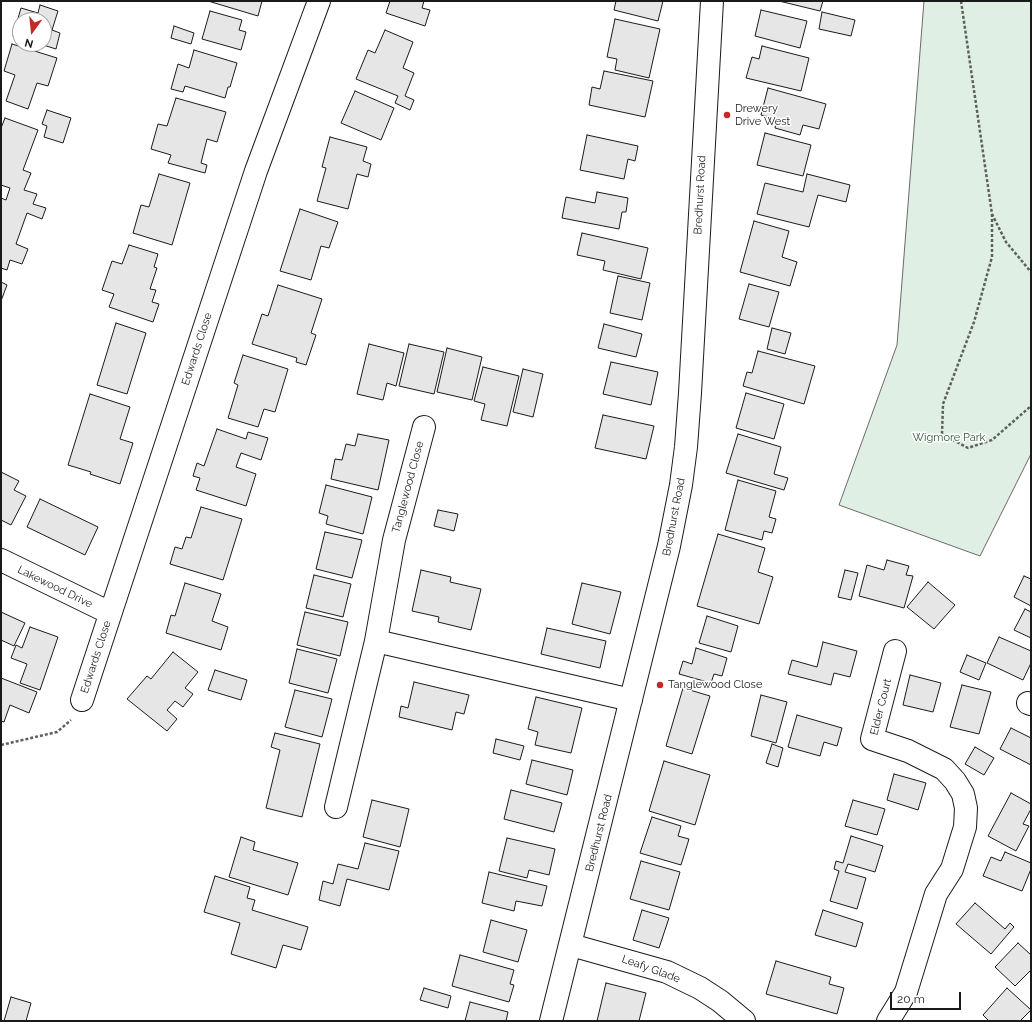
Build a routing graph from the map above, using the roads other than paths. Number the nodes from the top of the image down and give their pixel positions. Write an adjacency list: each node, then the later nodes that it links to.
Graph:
1 (319, 1): 5 (street, Edwards Close)
2 (712, 1): 9 (street, Bredhurst Road)
3 (424, 427): 6 (street, Tanglewood Close)
4 (1, 560): 5 (street, Lakewood Drive)
5 (110, 613): 8 (street, Edwards Close)
6 (376, 641): 9 (street); 10 (street, Tanglewood Close)
7 (895, 651): 14 (street, Elder Court)
8 (82, 700)
9 (631, 700): 11 (street, Bredhurst Road)
10 (336, 807)
11 (571, 944): 12 (street, Bredhurst Road); 13 (street, Leafy Glade)
12 (551, 1021)
13 (744, 1021)
14 (888, 1021)

